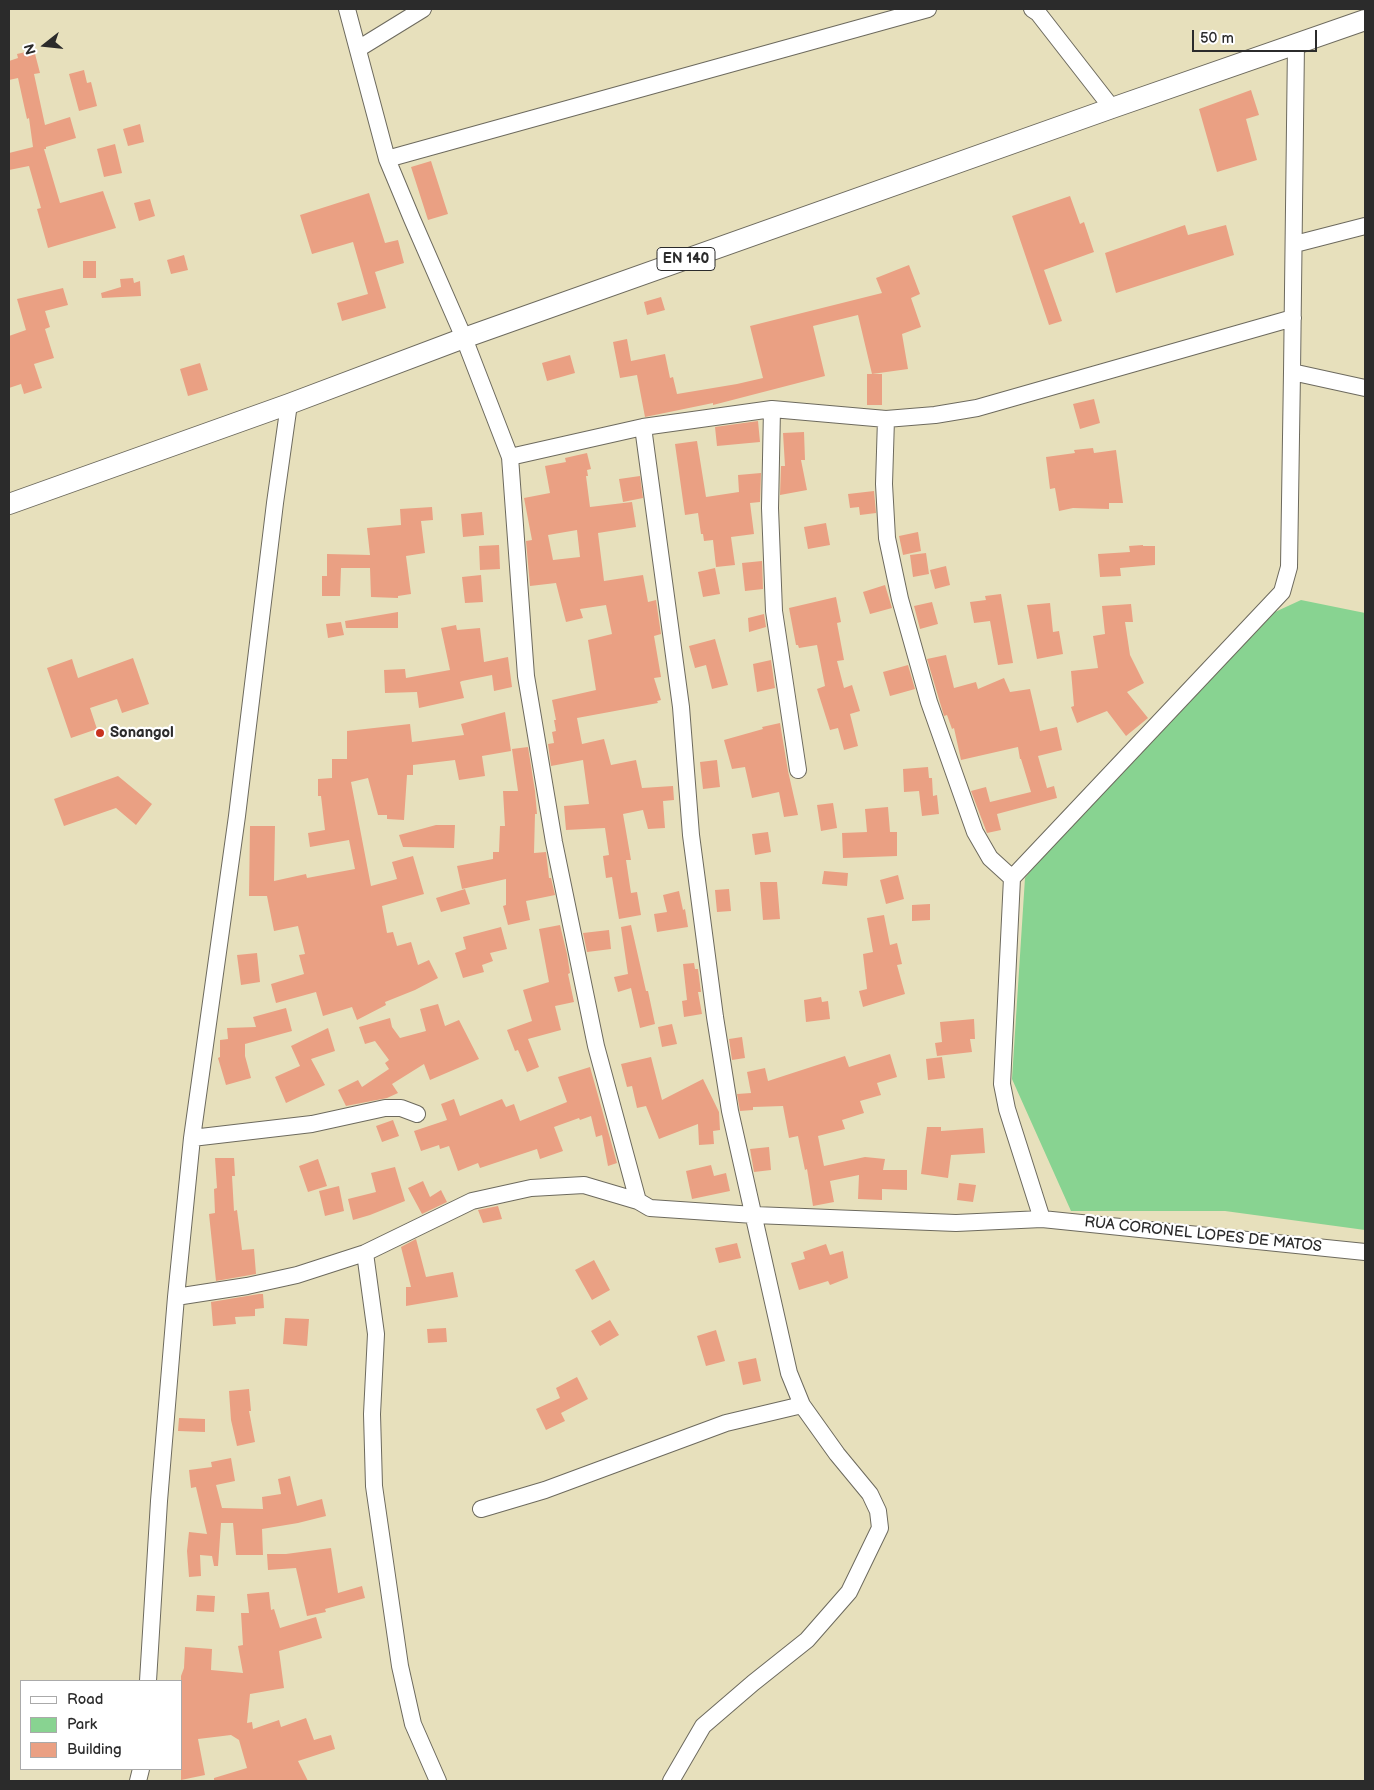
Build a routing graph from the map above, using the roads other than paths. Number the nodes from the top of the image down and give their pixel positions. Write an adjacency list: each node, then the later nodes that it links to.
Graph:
1 (347, 9): 7 (street)
2 (423, 9): 7 (street)
3 (928, 9): 9 (street)
4 (1032, 9): 8 (street)
5 (1365, 20): 6 (main road, EN 140)
6 (1296, 43): 8 (main road, EN 140); 11 (street)
7 (358, 49): 9 (street)
8 (1112, 108): 13 (main road, EN 140)
9 (387, 158): 13 (street)
10 (1365, 226): 11 (street)
11 (1295, 244): 12 (street)
12 (1293, 318): 14 (street); 18 (street)
13 (464, 338): 16 (main road, EN 140); 20 (street)
14 (1292, 372): 15 (street); 23 (street)
15 (1365, 388)
16 (288, 404): 21 (main road, EN 140); 25 (street)
17 (772, 410): 18 (street); 19 (street); 22 (street)
18 (886, 419): 23 (street)
19 (642, 427): 20 (street); 27 (street)
20 (510, 457): 26 (street)
21 (9, 504)
22 (798, 770)
23 (1012, 878): 28 (street)
24 (417, 1114): 25 (street)
25 (192, 1138): 31 (street)
26 (638, 1201): 27 (street, RUA CORONEL LOPES DE MATOS); 30 (street, RUA CORONEL LOPES DE MATOS)
27 (754, 1215): 28 (street, RUA CORONEL LOPES DE MATOS); 32 (street)
28 (1042, 1219): 29 (street, RUA CORONEL LOPES DE MATOS)
29 (1365, 1252)
30 (365, 1253): 31 (street, RUA CORONEL LOPES DE MATOS); 35 (street)
31 (176, 1297): 34 (street)
32 (802, 1405): 33 (street); 36 (street)
33 (481, 1508)
34 (148, 1680)
35 (438, 1781)
36 (671, 1781)

